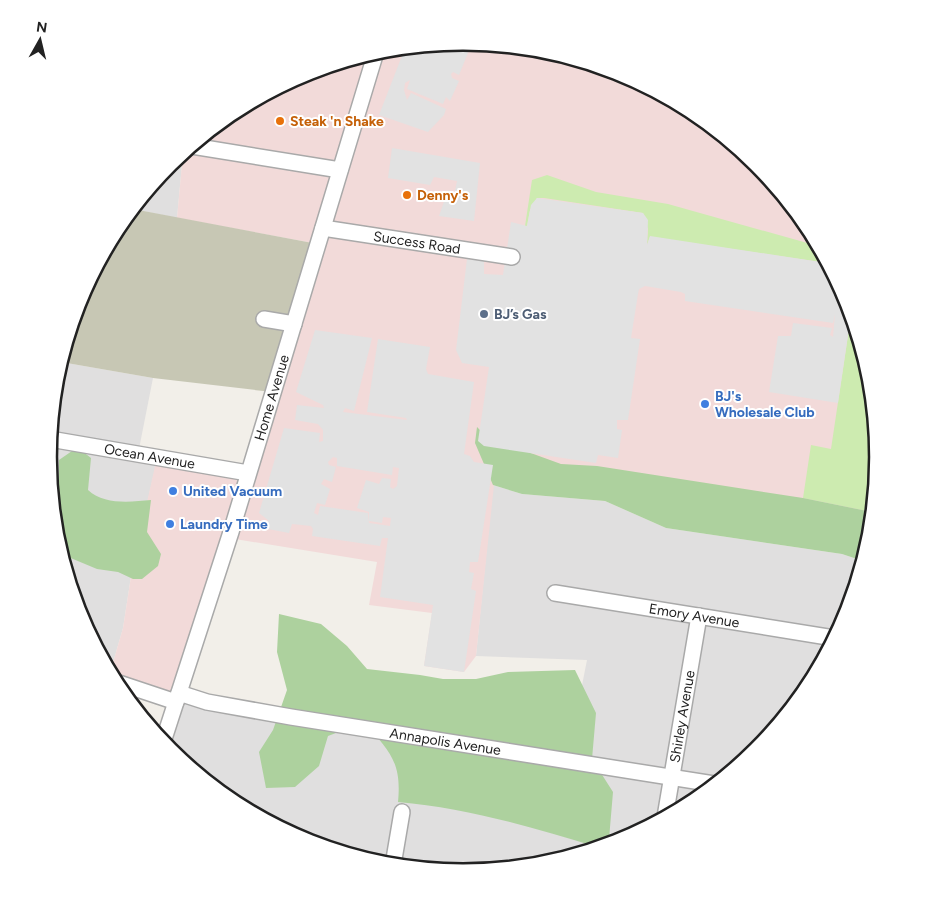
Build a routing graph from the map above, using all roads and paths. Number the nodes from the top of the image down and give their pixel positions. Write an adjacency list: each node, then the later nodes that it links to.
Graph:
1 (373, 62): 3 (street, Home Avenue)
2 (201, 147): 3 (street)
3 (340, 170): 4 (street, Home Avenue)
4 (323, 228): 5 (street, Success Road); 7 (street, Home Avenue)
5 (512, 257)
6 (264, 319): 7 (street)
7 (294, 324): 9 (street, Home Avenue)
8 (58, 440): 9 (street, Ocean Avenue)
9 (248, 473): 14 (street, Home Avenue)
10 (555, 593): 11 (street, Emory Avenue)
11 (699, 616): 12 (street, Emory Avenue); 16 (street, Shirley Avenue)
12 (827, 637)
13 (128, 685): 14 (street, Annapolis Avenue)
14 (177, 697): 15 (street, Home Avenue); 16 (street, Annapolis Avenue)
15 (166, 733)
16 (672, 778): 17 (street, Annapolis Avenue); 18 (street, Shirley Avenue)
17 (705, 783)
18 (667, 808)
19 (402, 812): 20 (street)
20 (394, 857)

